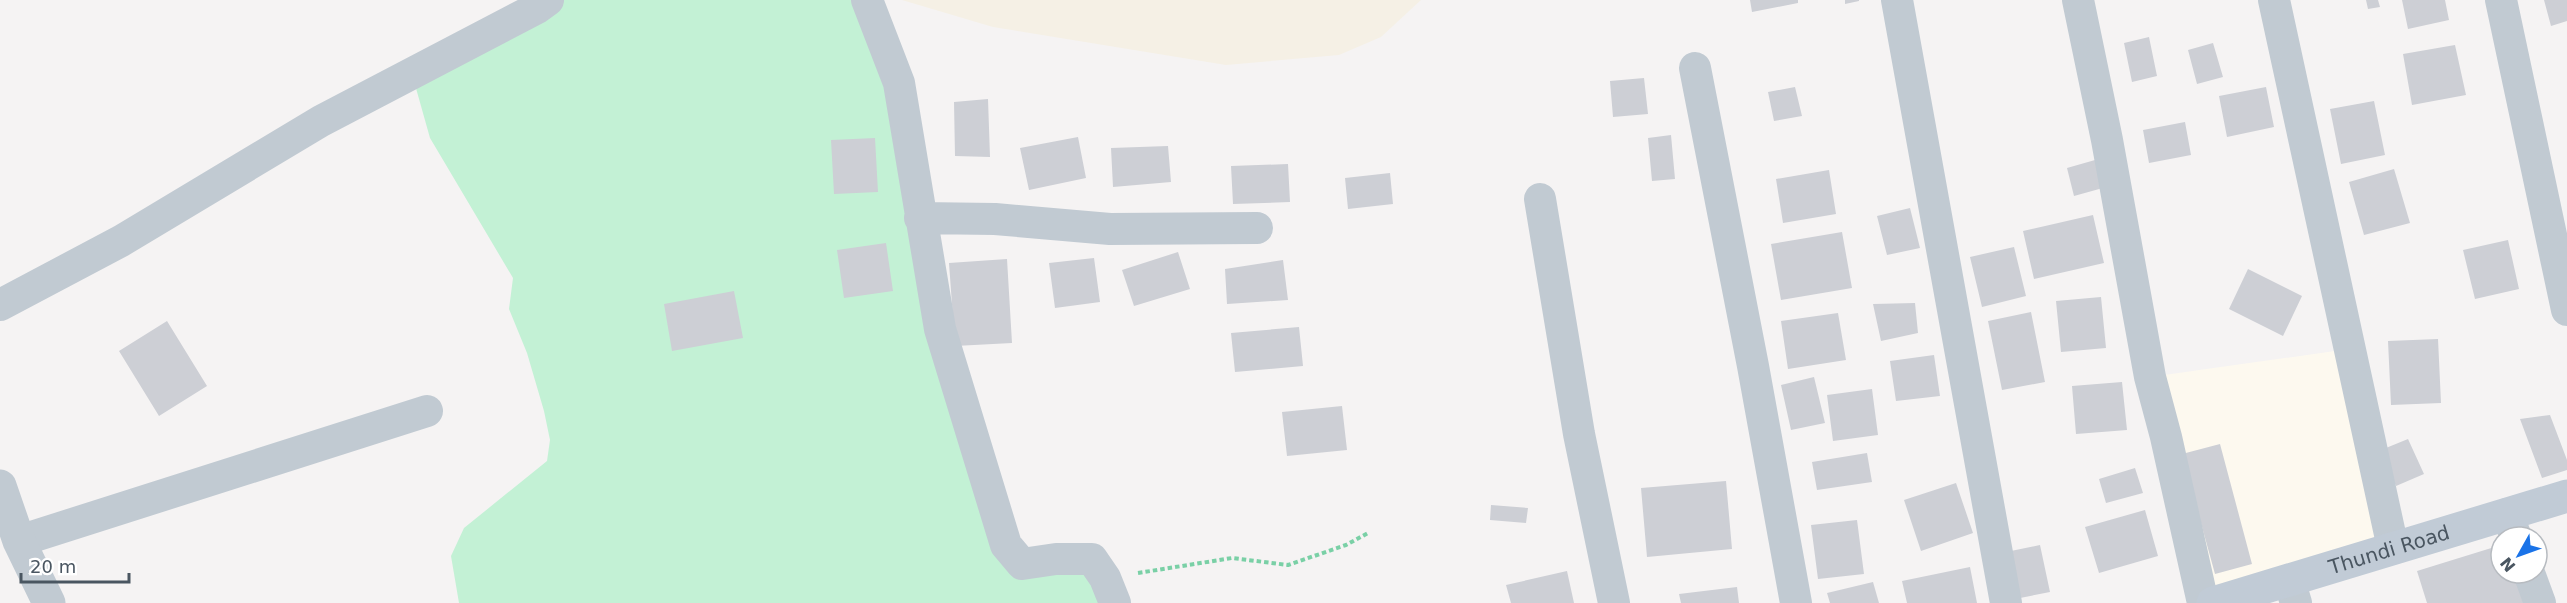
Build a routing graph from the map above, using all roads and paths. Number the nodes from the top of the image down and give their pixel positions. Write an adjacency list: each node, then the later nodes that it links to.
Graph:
1 (548, 0): 11 (street)
2 (867, 0): 9 (street)
3 (1897, 0): 27 (street)
4 (2078, 0): 28 (street)
5 (2274, 0): 20 (street)
6 (2501, 0): 12 (street)
7 (1695, 68): 26 (street)
8 (1540, 199): 25 (street)
9 (920, 218): 10 (street); 22 (street)
10 (1257, 228)
11 (0, 305)
12 (2567, 310)
13 (427, 411): 19 (street)
14 (0, 486): 19 (street)
15 (2567, 496): 16 (main road, Thundi Road)
16 (2512, 525)
17 (2489, 529): 20 (main road, Thundi Road)
18 (1368, 533): 22 (path)
19 (19, 541): 24 (street)
20 (2393, 548): 23 (main road, Thundi Road)
21 (2533, 585): 30 (street)
22 (1110, 590)
23 (2293, 592): 29 (main road, Thundi Road)
24 (49, 603)
25 (1614, 603)
26 (1796, 603)
27 (2006, 603)
28 (2203, 603)
29 (2213, 603)
30 (2540, 603)

